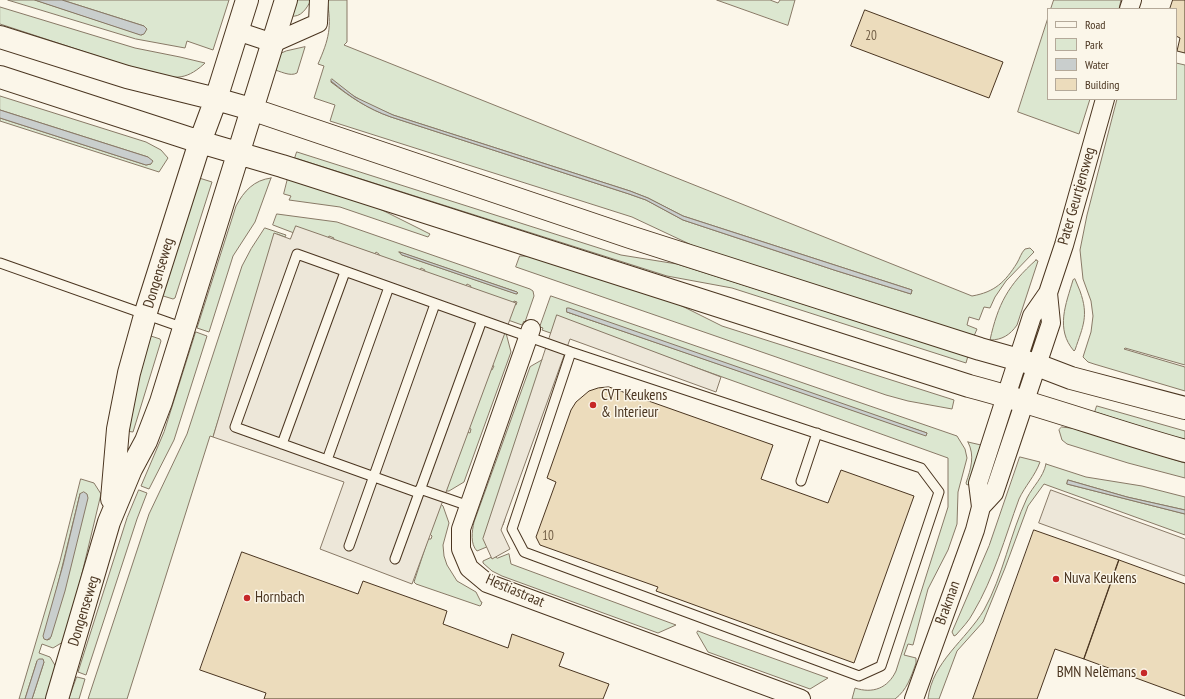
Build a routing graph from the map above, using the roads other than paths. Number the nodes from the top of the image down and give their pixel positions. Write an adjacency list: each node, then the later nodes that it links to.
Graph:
1 (247, 0): 4 (main road, Dongenseweg)
2 (286, 0): 6 (main road, Dongenseweg)
3 (319, 0): 6 (street)
4 (238, 31): 6 (street); 8 (main road, Dongenseweg)
5 (0, 37): 8 (main road)
6 (273, 43): 10 (main road, Dongenseweg)
7 (0, 77): 11 (main road)
8 (216, 99): 10 (main road); 11 (main road, Dongenseweg)
9 (1105, 100): 22 (street, Pater Geurtjensweg)
10 (252, 109): 12 (main road, Dongenseweg); 22 (main road)
11 (200, 142): 12 (main road); 17 (main road, Dongenseweg)
12 (239, 154): 19 (main road, Dongenseweg); 23 (main road)
13 (0, 263): 17 (lane)
14 (345, 272): 15 (lane); 26 (lane); 26 (lane)
15 (389, 287): 16 (lane); 28 (lane)
16 (435, 304): 18 (lane); 29 (lane)
17 (146, 314): 19 (lane); 33 (main road, Dongenseweg)
18 (482, 320): 20 (lane); 31 (lane)
19 (184, 328): 33 (main road, Dongenseweg)
20 (529, 333): 21 (lane); 32 (street, Hestiastraat)
21 (571, 352): 25 (lane); 25 (lane)
22 (1027, 362): 23 (street, Pater Geurtjensweg); 24 (main road)
23 (1015, 398): 27 (main road); 38 (street, Brakman)
24 (1185, 408)
25 (817, 434): 30 (lane)
26 (282, 444): 28 (lane)
27 (1185, 451)
28 (327, 460): 29 (lane)
29 (374, 477): 31 (lane); 34 (lane)
30 (801, 481)
31 (419, 491): 32 (lane); 35 (lane)
32 (469, 506): 37 (street, Hestiastraat)
33 (109, 522): 36 (main road, Dongenseweg)
34 (349, 546)
35 (394, 559)
36 (57, 699)
37 (801, 699)
38 (914, 699)

